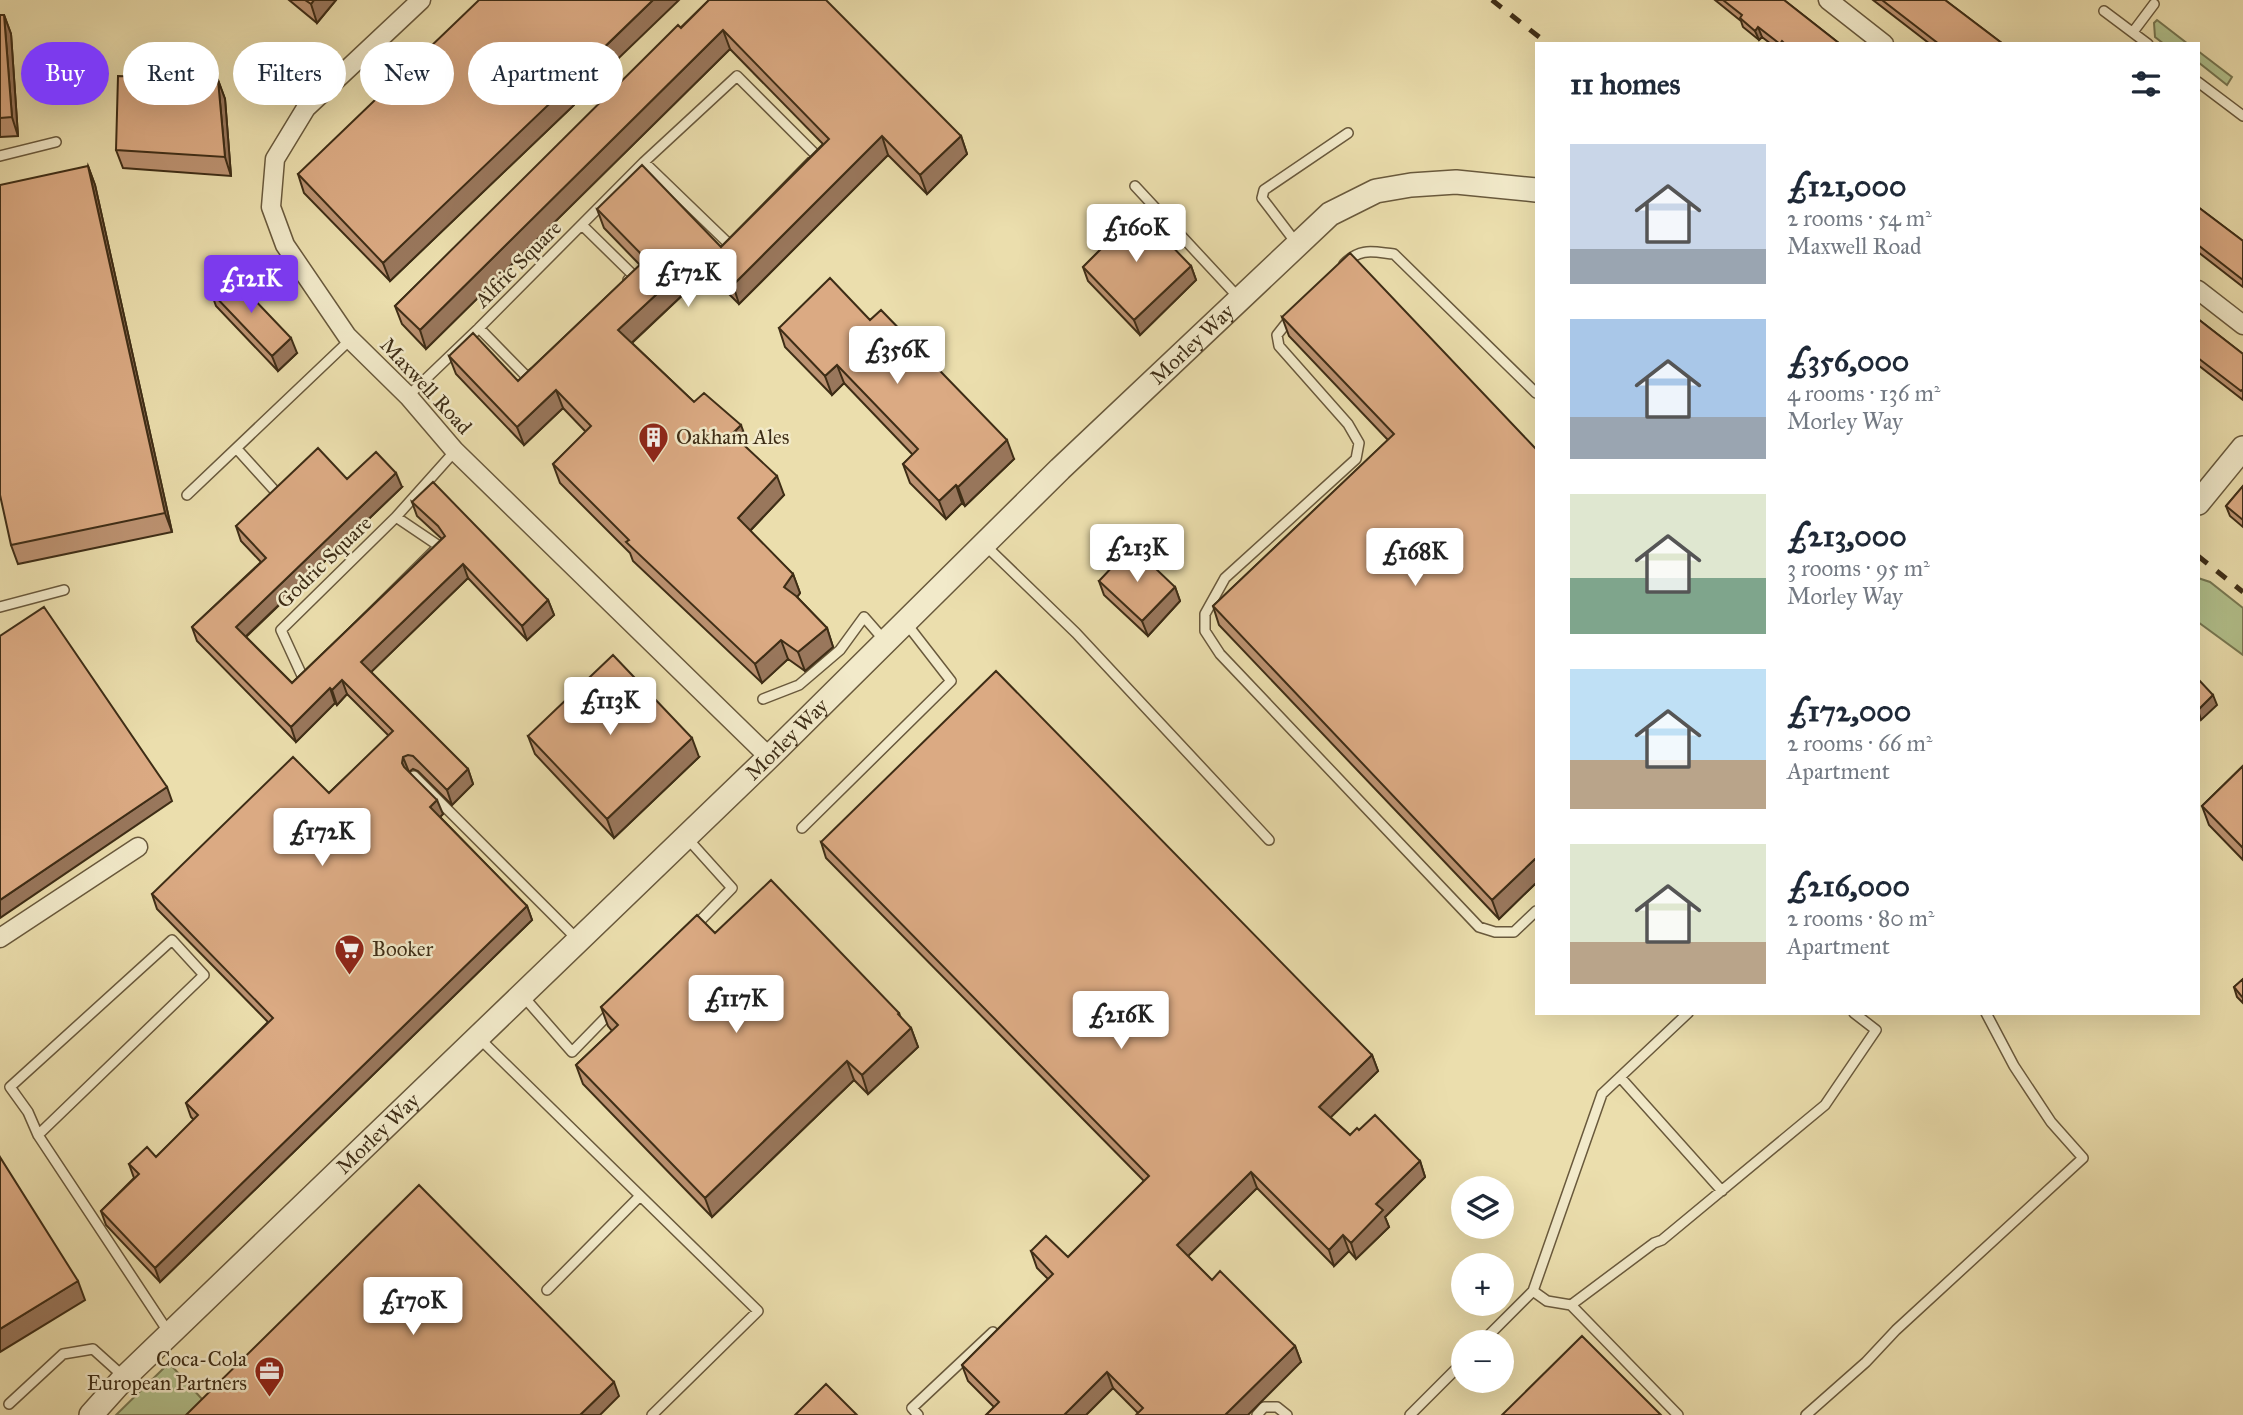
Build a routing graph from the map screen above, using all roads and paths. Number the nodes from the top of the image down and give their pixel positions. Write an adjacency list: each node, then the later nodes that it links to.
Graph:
1 (421, 0): 25 (street, Maxwell Road)
2 (1828, 0): 6 (street)
3 (2154, 4): 5 (lane)
4 (2104, 11): 5 (lane)
5 (2133, 32): 7 (lane)
6 (1881, 42)
7 (2146, 42)
8 (2200, 84): 9 (lane)
9 (2243, 116)
10 (1348, 133): 17 (lane)
11 (56, 142): 12 (lane)
12 (0, 156)
13 (644, 162): 13 (lane, Alfric Square); 16 (lane, Alfric Square)
14 (1135, 186): 21 (lane)
15 (1535, 190): 17 (street, Morley Way)
16 (582, 225): 19 (lane, Alfric Square); 24 (lane, Alfric Square)
17 (1298, 245): 21 (street, Morley Way)
18 (1335, 273): 27 (lane)
19 (623, 285)
20 (2200, 292): 23 (street)
21 (1240, 299): 36 (street, Morley Way)
22 (1296, 312): 48 (lane)
23 (2243, 325)
24 (479, 328): 26 (lane, Alfric Square); 28 (lane, Alfric Square)
25 (351, 339): 28 (street, Maxwell Road); 30 (lane)
26 (537, 368)
27 (1535, 392)
28 (408, 396): 31 (street, Maxwell Road)
29 (2243, 448): 34 (street)
30 (237, 449): 32 (lane); 33 (lane)
31 (455, 451): 35 (lane, Godric Square); 42 (street, Maxwell Road)
32 (275, 491)
33 (187, 495)
34 (2200, 501)
35 (396, 517): 35 (lane, Godric Square)
36 (985, 545): 39 (street, Morley Way); 46 (lane)
37 (64, 590): 38 (lane)
38 (0, 607)
39 (906, 623): 40 (street, Morley Way); 44 (lane)
40 (886, 642): 41 (lane); 42 (street, Morley Way)
41 (763, 699)
42 (769, 757): 45 (street, Morley Way)
43 (414, 776): 51 (lane)
44 (802, 828)
45 (686, 837): 49 (lane); 51 (street, Morley Way)
46 (1269, 840)
47 (138, 847): 50 (street)
48 (1535, 912)
49 (685, 936)
50 (0, 938)
51 (578, 941): 52 (street, Morley Way)
52 (522, 995): 53 (lane); 57 (street, Morley Way)
53 (619, 1004)
54 (1686, 1015): 58 (lane)
55 (1857, 1015): 60 (lane)
56 (1987, 1015): 78 (lane)
57 (478, 1037): 61 (lane); 67 (street, Morley Way)
58 (1620, 1077): 60 (lane); 63 (lane)
59 (38, 1135): 59 (lane); 67 (lane)
60 (1723, 1191): 64 (lane)
61 (640, 1196): 62 (lane); 72 (lane)
62 (547, 1290)
63 (1532, 1291): 64 (lane); 65 (lane)
64 (1571, 1305): 77 (lane)
65 (1494, 1330)
66 (993, 1332): 73 (lane)
67 (170, 1334): 69 (street, Morley Way)
68 (1451, 1374): 76 (lane)
69 (125, 1377): 70 (lane); 71 (street, Morley Way)
70 (9, 1404)
71 (91, 1415)
72 (652, 1415)
73 (918, 1415)
74 (1256, 1415): 75 (lane)
75 (1287, 1415)
76 (1410, 1415)
77 (1678, 1415)
78 (1806, 1415)

